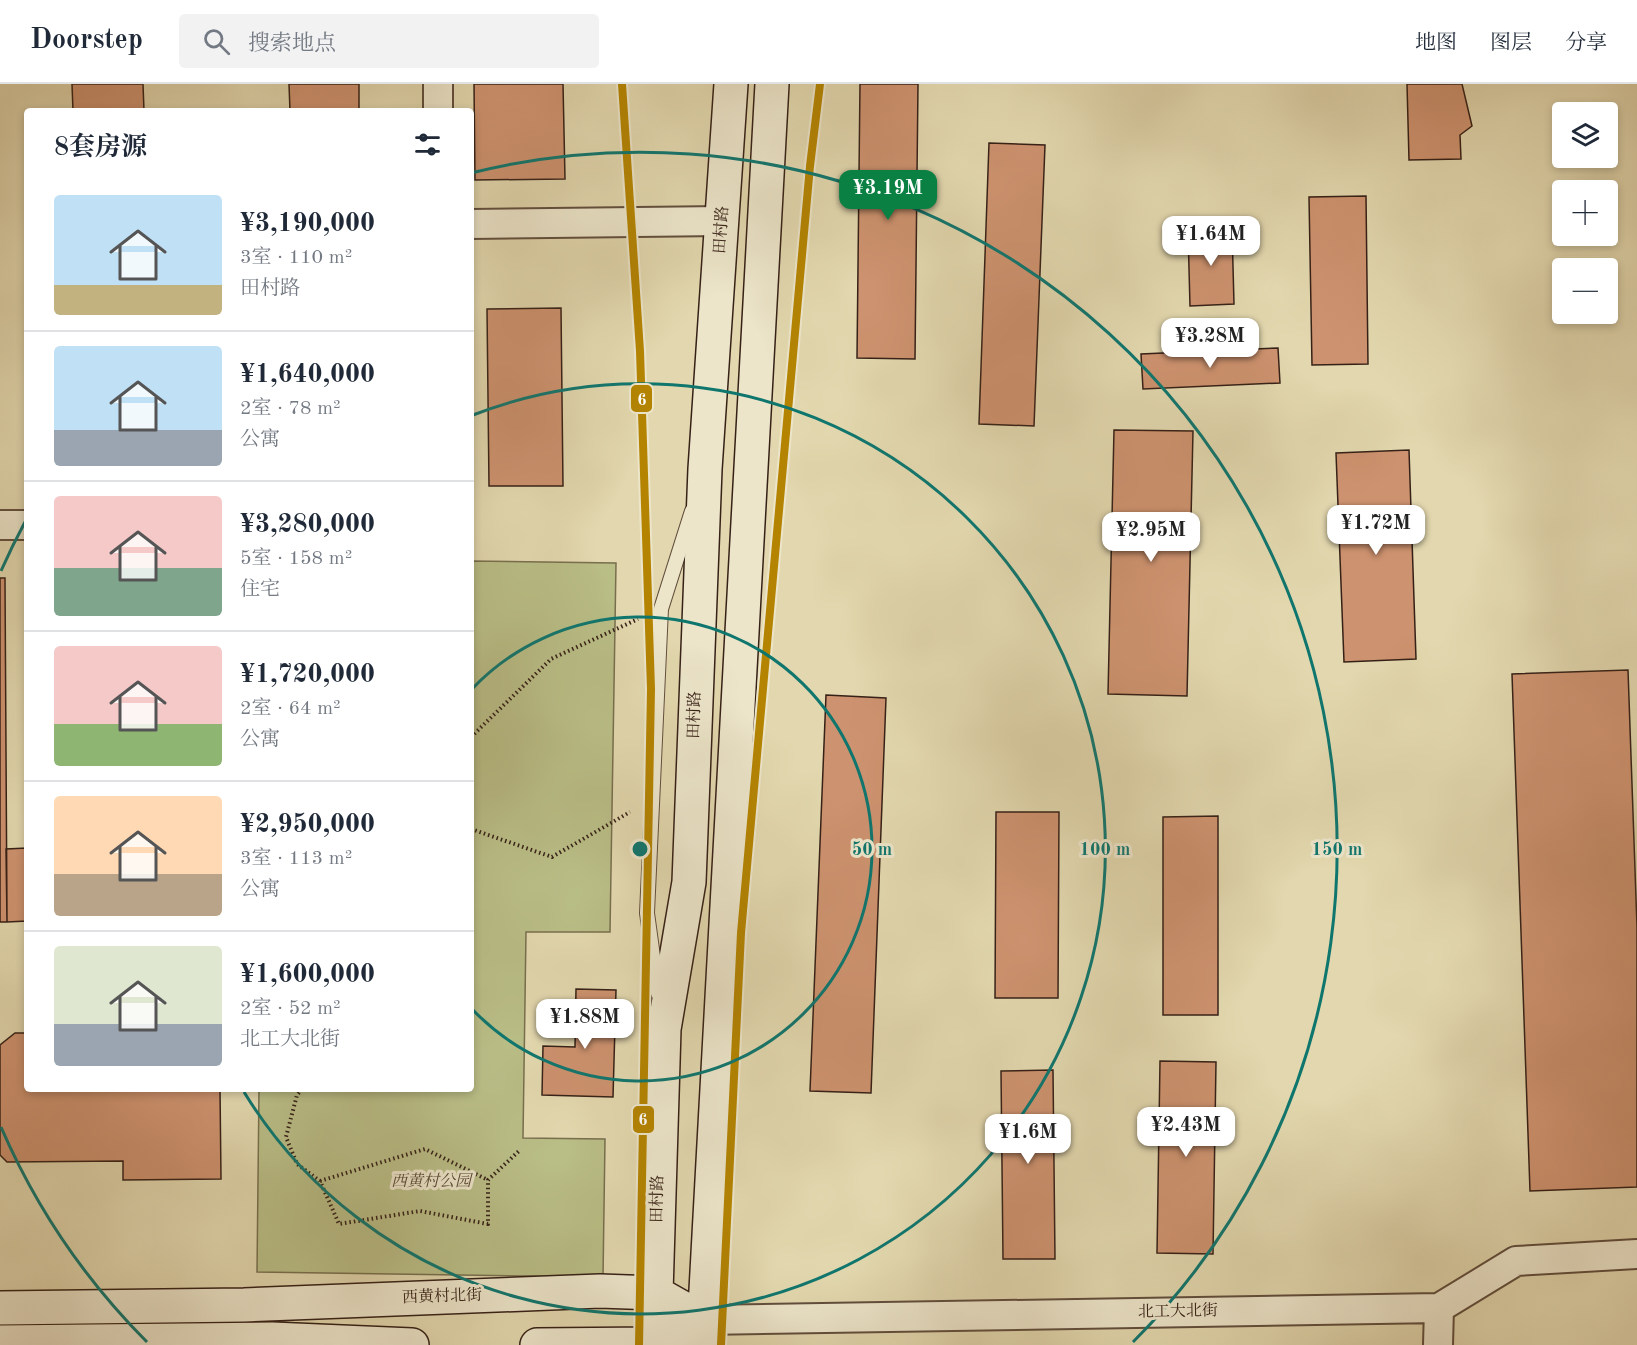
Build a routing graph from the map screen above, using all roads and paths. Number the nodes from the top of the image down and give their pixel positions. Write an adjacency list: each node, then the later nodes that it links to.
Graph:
1 (438, 84): 4 (street)
2 (730, 84): 5 (main road, 田村路)
3 (772, 84): 23 (main road)
4 (438, 108)
5 (723, 221): 6 (street); 7 (main road, 田村路)
6 (474, 224)
7 (705, 469): 10 (lane); 14 (main road, 田村路)
8 (0, 525): 9 (street)
9 (24, 525)
10 (661, 609): 11 (path); 12 (lane)
11 (474, 734)
12 (651, 800): 13 (path); 14 (lane)
13 (474, 830)
14 (664, 1029): 20 (main road, 田村路)
15 (300, 1092): 18 (path)
16 (520, 1150): 17 (path)
17 (488, 1180): 18 (path); 18 (path)
18 (320, 1181)
19 (1637, 1254): 22 (street)
20 (656, 1293): 21 (main road, 西黄村北街); 23 (main road, 西黄村北街); 25 (main road, 田村路)
21 (0, 1308)
22 (1439, 1308): 23 (street, 北工大北街); 28 (street)
23 (704, 1332): 25 (main road)
24 (0, 1342): 26 (main road)
25 (652, 1344): 27 (main road)
26 (412, 1345)
27 (537, 1345)
28 (1438, 1345)

